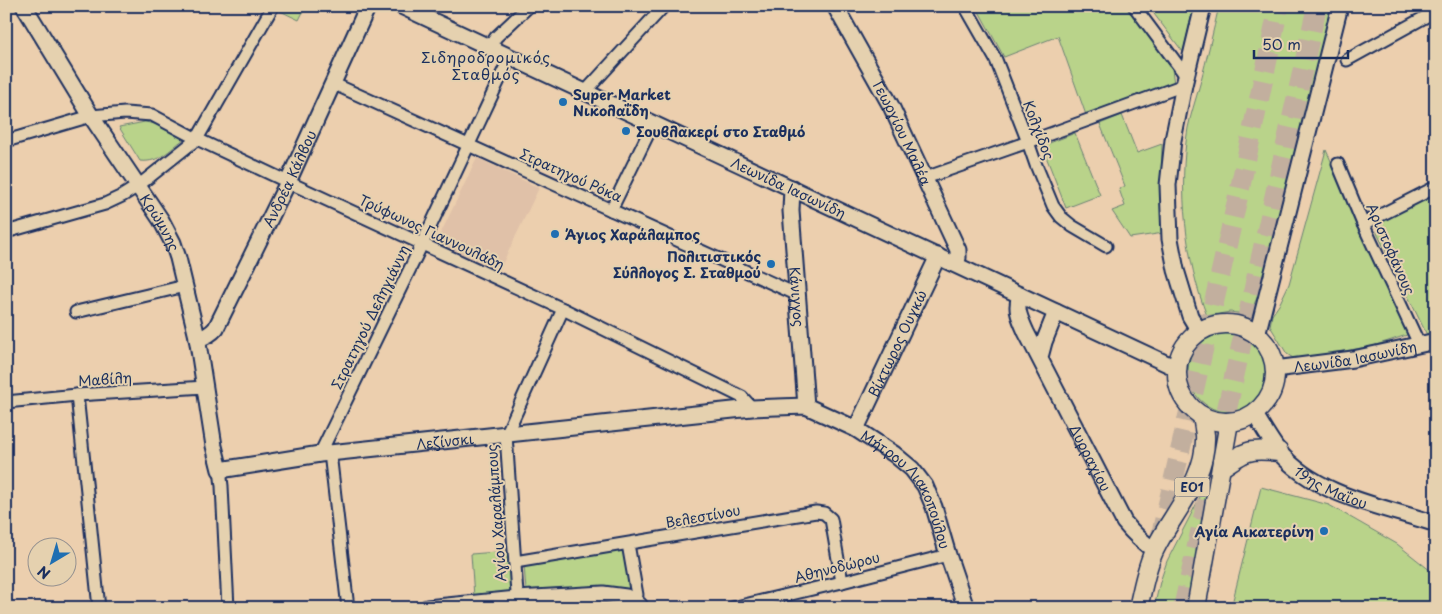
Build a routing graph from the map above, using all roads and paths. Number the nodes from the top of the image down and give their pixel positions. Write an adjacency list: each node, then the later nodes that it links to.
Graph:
1 (24, 6): 19 (street, Κρώμνης)
2 (273, 6): 21 (street)
3 (368, 6): 17 (street, Ανδρέα Κάλβου)
4 (401, 6): 13 (street, Λεωνίδα Ιασωνίδη)
5 (529, 6): 13 (street)
6 (664, 6): 18 (street)
7 (835, 6): 26 (street, Γεωργίου Μαλέα)
8 (965, 6): 23 (street, Κολχίδος)
9 (1134, 6): 16 (street)
10 (1203, 6): 16 (street)
11 (1340, 6): 45 (street)
12 (1436, 11): 15 (street)
13 (489, 47): 14 (street, Λεωνίδα Ιασωνίδη)
14 (510, 57): 18 (street, Λεωνίδα Ιασωνίδη); 24 (street, Στρατηγού Δεληγιάννη)
15 (1347, 60)
16 (1185, 81): 23 (street); 44 (street)
17 (332, 83): 24 (street, Στρατηγού Ρόκα); 27 (street, Ανδρέα Κάλβου)
18 (585, 92): 20 (street, Λεωνίδα Ιασωνίδη)
19 (91, 116): 21 (street, Τρύφωνος Γιαννουλάδη); 22 (street, Τρύφωνος Γιαννουλάδη); 28 (street, Κρώμνης)
20 (653, 124): 30 (street, Λεωνίδα Ιασωνίδη); 31 (street)
21 (197, 138): 27 (street, Τρύφωνος Γιαννουλάδη); 28 (street)
22 (6, 141)
23 (1028, 142): 26 (street); 35 (street, Κολχίδος)
24 (469, 145): 31 (street, Στρατηγού Ρόκα); 34 (street, Στρατηγού Δεληγιάννη)
25 (1338, 164): 32 (street, Αριστοφάνους)
26 (925, 178): 37 (street, Γεωργίου Μαλέα)
27 (288, 182): 34 (street, Τρύφωνος Γιαννουλάδη); 46 (street, Ανδρέα Κάλβου)
28 (138, 186): 33 (street); 38 (street, Κρώμνης)
29 (1436, 187): 32 (street)
30 (792, 188): 36 (street, Λεωνίδα Ιασωνίδη); 39 (street, Κάνιγγος)
31 (611, 210): 39 (street, Στρατηγού Ρόκα)
32 (1363, 224): 48 (street, Αριστοφάνους)
33 (6, 232)
34 (422, 244): 41 (street, Τρύφωνος Γιαννουλάδη); 63 (street, Στρατηγού Δεληγιάννη)
35 (1106, 246)
36 (938, 256): 37 (street, Λεωνίδα Ιασωνίδη); 60 (street, Βίκτωρος Ουγκώ)
37 (955, 264): 40 (street, Λεωνίδα Ιασωνίδη)
38 (186, 286): 42 (street); 46 (street, Κρώμνης)
39 (798, 295): 55 (street, Κάνιγγος)
40 (1020, 295): 43 (street, Λεωνίδα Ιασωνίδη); 49 (street, Δυρραχίου)
41 (563, 309): 56 (street, Τρύφωνος Γιαννουλάδη); 61 (street, Αγίου Χαραλάμπους)
42 (76, 312)
43 (1056, 312): 49 (street); 50 (street, Λεωνίδα Ιασωνίδη)
44 (1199, 331): 45 (main road); 50 (main road)
45 (1257, 334): 51 (main road)
46 (197, 339): 52 (street, Κρώμνης)
47 (1436, 341): 48 (street, Λεωνίδα Ιασωνίδη)
48 (1419, 344): 51 (street, Λεωνίδα Ιασωνίδη)
49 (1040, 357): 68 (street, Δυρραχίου)
50 (1176, 368): 58 (main road)
51 (1275, 369): 57 (main road)
52 (205, 387): 53 (street, Μαβίλη); 65 (street, Κρώμνης)
53 (77, 395): 54 (street, Μαβίλη); 74 (street)
54 (6, 402)
55 (806, 406): 56 (street, Λεζίνσκι); 60 (street, Μήτρου Λιακοπούλου)
56 (752, 408): 61 (street, Λεζίνσκι)
57 (1254, 413): 59 (main road); 62 (street, 19ης Μαΐου)
58 (1202, 416): 59 (main road); 68 (main road, ΕΟ1)
59 (1229, 422): 64 (main road, ΕΟ1)
60 (856, 429): 69 (street, Μήτρου Λιακοπούλου)
61 (506, 435): 63 (street, Λεζίνσκι); 70 (street, Αγίου Χαραλάμπους)
62 (1279, 452): 64 (main road); 66 (street, 19ης Μαΐου)
63 (325, 454): 65 (street, Λεζίνσκι); 76 (street)
64 (1221, 468): 81 (main road, ΕΟ1)
65 (220, 470): 75 (street)
66 (1436, 524)
67 (628, 544): 70 (street, Βελεστίνου); 71 (street, Βελεστίνου); 73 (street)
68 (1154, 550): 80 (main road, ΕΟ1)
69 (948, 555): 71 (street, Αθηνοδώρου); 79 (street, Μήτρου Λιακοπούλου)
70 (515, 562): 72 (street, Αγίου Χαραλάμπους)
71 (842, 582): 78 (street, Αθηνοδώρου)
72 (517, 603): 73 (street); 77 (street)
73 (637, 604)
74 (99, 608)
75 (228, 608)
76 (348, 608)
77 (426, 608)
78 (732, 608)
79 (966, 608)
80 (1138, 608)
81 (1196, 608)

